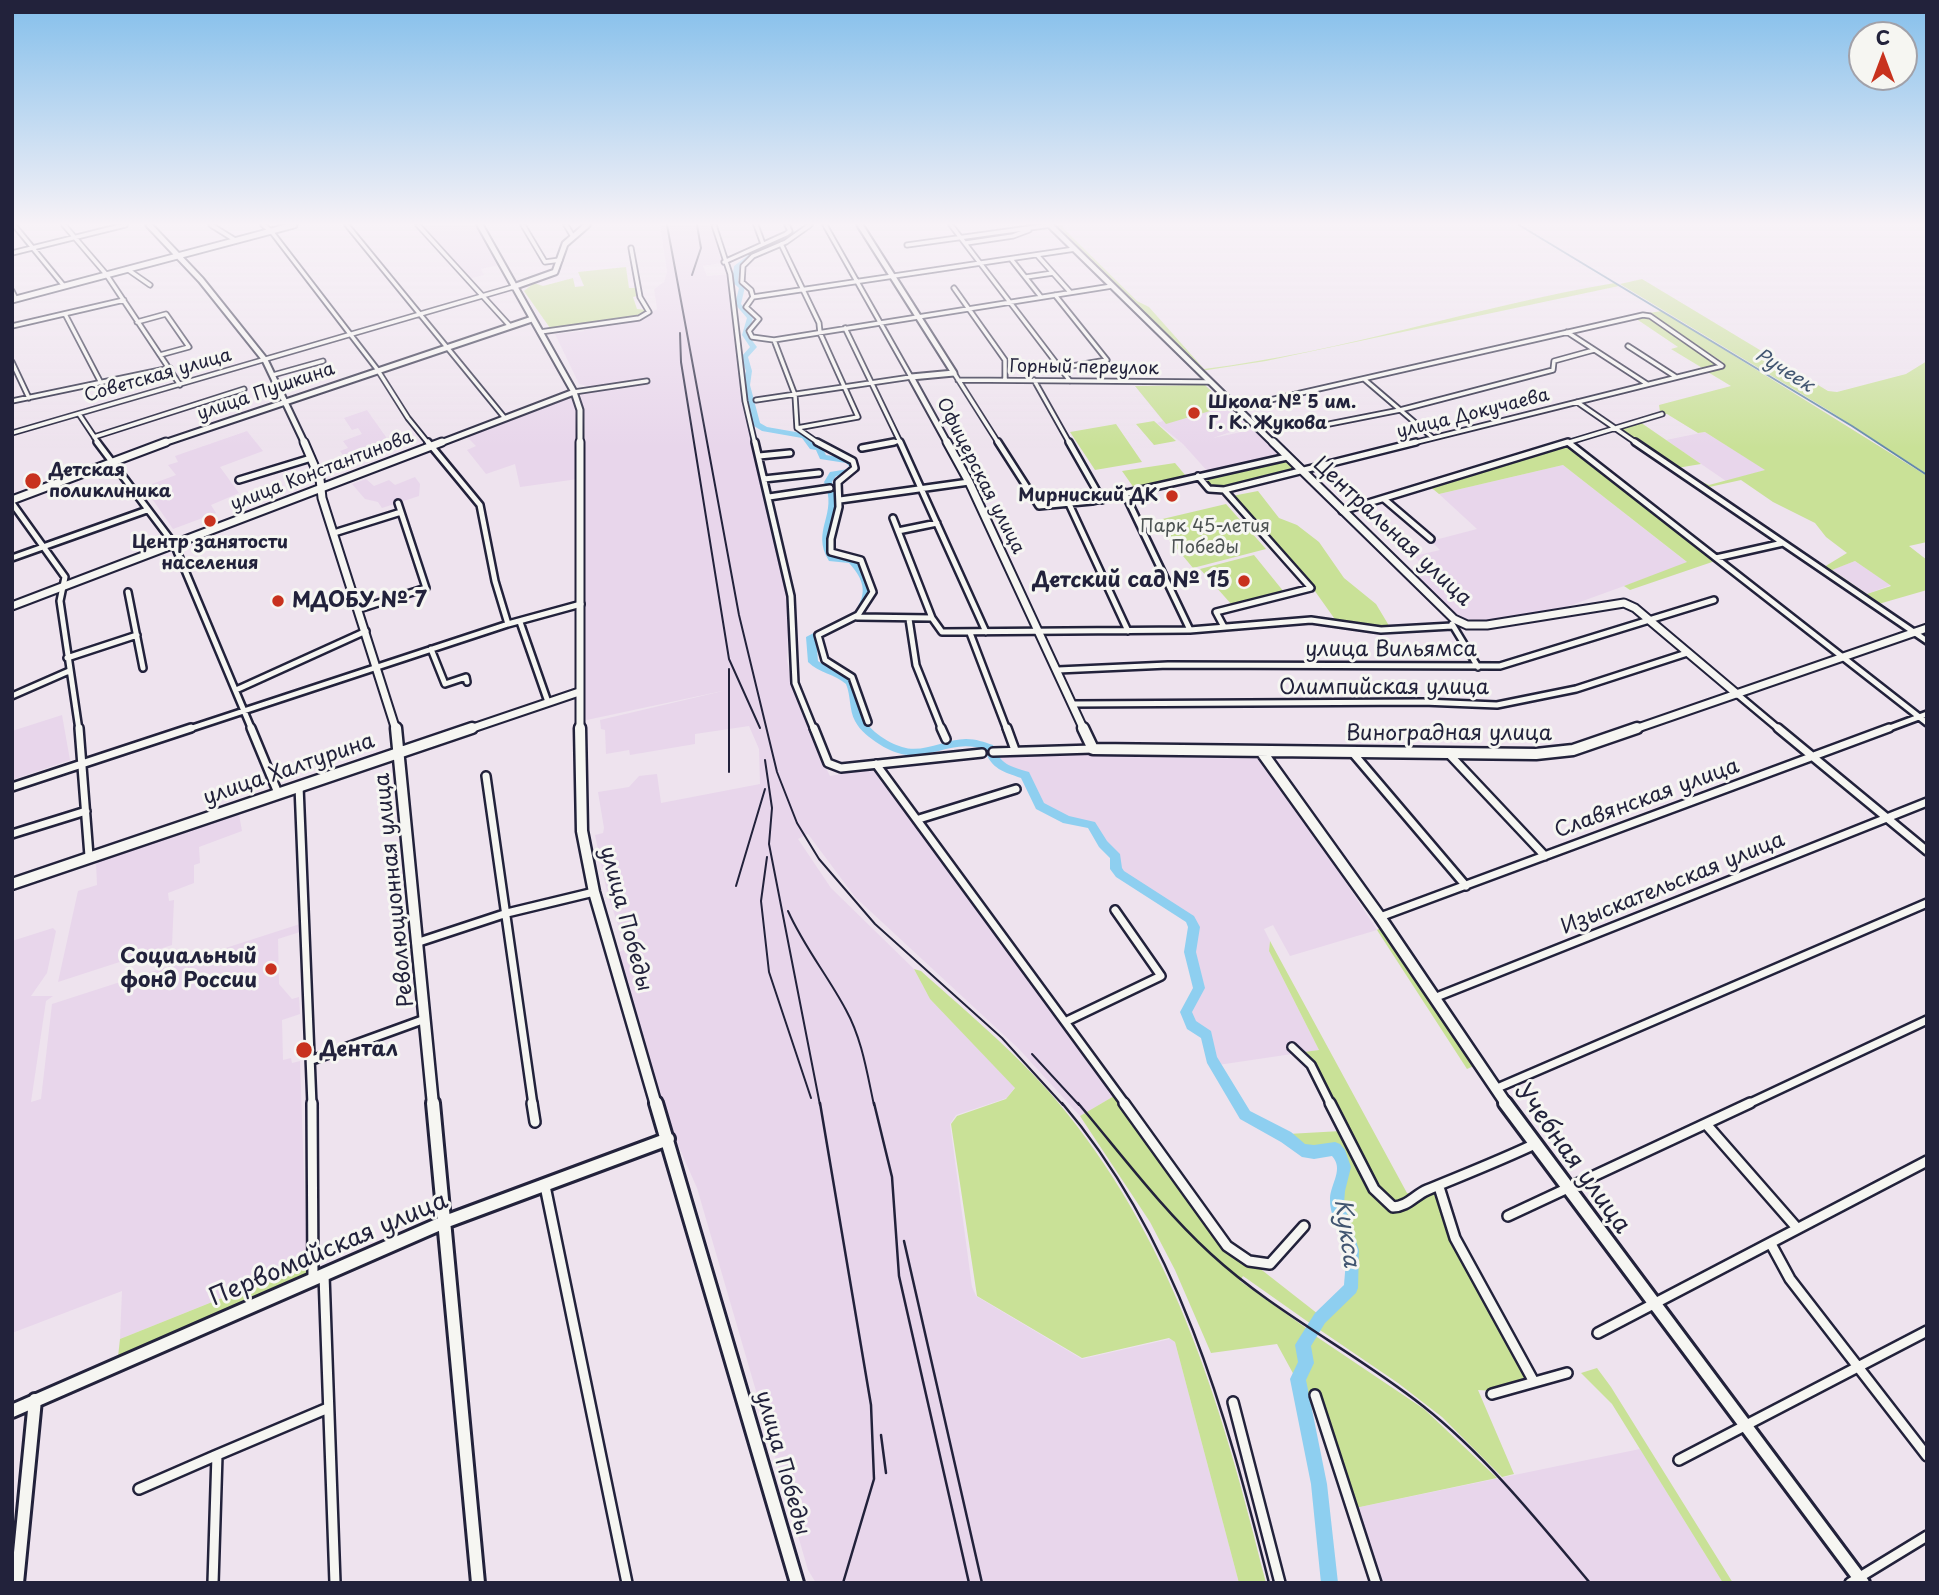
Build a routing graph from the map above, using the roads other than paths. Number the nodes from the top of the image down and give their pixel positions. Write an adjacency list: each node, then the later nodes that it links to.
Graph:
1 (215, 299): 39 (street, Революционная улица)
2 (322, 299): 33 (street)
3 (408, 299): 22 (street)
4 (467, 299): 22 (street, Советская улица)
5 (485, 299): 28 (street)
6 (520, 299): 24 (street, улица Победы)
7 (641, 299): 30 (street)
8 (733, 299): 85 (street)
9 (752, 299): 34 (street)
10 (808, 299): 32 (street)
11 (867, 299): 26 (street, Офицерская улица)
12 (908, 299): 23 (street)
13 (962, 299): 20 (street)
14 (1009, 299): 19 (street)
15 (1026, 299): 19 (street)
16 (1059, 299): 42 (street)
17 (1126, 299): 56 (street, Центральная улица)
18 (124, 300): 21 (street); 25 (street)
19 (1011, 302): 20 (street); 42 (street)
20 (968, 309): 23 (street); 51 (street)
21 (65, 314): 27 (street); 57 (street)
22 (420, 314): 33 (street, Советская улица); 35 (street)
23 (918, 316): 26 (street); 45 (street)
24 (532, 319): 28 (street, улица Пушкина); 30 (street, улица Победы)
25 (138, 322): 38 (street); 38 (street)
26 (880, 322): 29 (street); 47 (street, Офицерская улица)
27 (12, 326)
28 (510, 326): 35 (street, улица Пушкина)
29 (845, 328): 32 (street); 55 (street)
30 (540, 332): 62 (street, улица Победы)
31 (1567, 332): 37 (street); 48 (street, улица Докучаева); 49 (street)
32 (820, 333): 34 (street); 60 (street)
33 (349, 335): 39 (street, Советская улица); 44 (street)
34 (774, 340): 63 (street)
35 (449, 346): 44 (street, улица Пушкина); 73 (street)
36 (1628, 346): 48 (street)
37 (1594, 350): 58 (street); 70 (street)
38 (160, 355): 43 (street)
39 (265, 360): 46 (street, Революционная улица); 59 (street, Советская улица)
40 (323, 361): 46 (street)
41 (12, 362): 64 (street)
42 (1060, 368): 53 (street)
43 (170, 369): 57 (street); 59 (street)
44 (377, 369): 65 (street, улица Пушкина); 82 (street)
45 (954, 373): 47 (street); 50 (street)
46 (273, 374): 65 (street, Революционная улица)
47 (911, 377): 55 (street); 94 (street, Офицерская улица)
48 (1676, 377): 58 (street, улица Докучаева)
49 (1364, 379): 69 (street); 70 (street)
50 (958, 380): 51 (street, Горный переулок); 106 (street, Центральная улица)
51 (1005, 380): 52 (street, Горный переулок)
52 (1034, 380): 53 (street, Горный переулок); 103 (street)
53 (1070, 381): 56 (street, Горный переулок)
54 (647, 382): 62 (street, улица Константинова)
55 (873, 382): 60 (street); 80 (street)
56 (1209, 382): 69 (street, Центральная улица)
57 (101, 383): 64 (street)
58 (1647, 384): 68 (street, улица Докучаева)
59 (180, 385): 71 (street, Советская улица)
60 (844, 387): 63 (street); 75 (street)
61 (244, 389): 78 (street)
62 (574, 392): 73 (street, улица Константинова); 123 (street, улица Победы)
63 (795, 395): 66 (street); 75 (street)
64 (29, 398): 67 (street)
65 (286, 400): 86 (street, Революционная улица); 88 (street, улица Пушкина)
66 (756, 400)
67 (12, 401)
68 (1577, 402): 76 (street); 79 (street, улица Докучаева)
69 (1235, 408): 87 (street, Центральная улица)
70 (1400, 410): 74 (street); 79 (street)
71 (79, 414): 77 (street, Советская улица); 78 (street)
72 (1662, 414): 76 (street)
73 (505, 417): 82 (street, улица Константинова)
74 (1319, 426)
75 (797, 428): 102 (street)
76 (1612, 428): 81 (street); 115 (street)
77 (12, 433)
78 (94, 437): 88 (street)
79 (1433, 438): 89 (street, улица Докучаева)
80 (900, 441): 83 (street); 97 (street)
81 (1569, 443): 101 (street); 119 (street)
82 (430, 445): 95 (street, улица Константинова); 132 (street)
83 (862, 448)
84 (790, 453): 85 (street)
85 (759, 456): 92 (street)
86 (311, 457): 93 (street); 95 (street, Революционная улица)
87 (1287, 457): 89 (street, Центральная улица); 91 (street, Центральная улица)
88 (111, 463): 104 (street, улица Пушкина); 107 (street)
89 (1302, 472): 98 (street, улица Докучаева); 108 (street, Центральная улица)
90 (818, 473): 92 (street)
91 (1198, 477): 98 (street); 99 (street, Центральная улица)
92 (764, 479): 100 (street)
93 (239, 480)
94 (969, 482): 97 (street); 140 (street, Офицерская улица)
95 (321, 488): 113 (street, Революционная улица); 116 (street, улица Константинова)
96 (830, 488): 100 (street)
97 (922, 488): 102 (street); 111 (street)
98 (1224, 490): 133 (street)
99 (1124, 492): 103 (street, Центральная улица); 135 (street)
100 (769, 497): 176 (street)
101 (1384, 499): 108 (street); 114 (street)
102 (840, 500): 126 (street)
103 (1102, 500): 106 (street, Центральная улица)
104 (12, 502): 117 (street)
105 (398, 503): 109 (street)
106 (1070, 506): 137 (street)
107 (146, 510): 116 (street); 117 (street)
108 (1342, 511): 131 (street, Центральная улица)
109 (401, 512): 113 (street); 125 (street)
110 (893, 518): 112 (street)
111 (937, 523): 112 (street); 138 (street)
112 (898, 531): 127 (street)
113 (334, 533): 125 (street, Революционная улица)
114 (1430, 539)
115 (1783, 543): 119 (street); 141 (street)
116 (174, 544): 120 (street, улица Константинова); 154 (street)
117 (43, 547): 118 (street); 120 (street)
118 (12, 558)
119 (1716, 558): 146 (street)
120 (61, 587): 124 (street, улица Константинова); 147 (street)
121 (128, 592): 142 (street)
122 (1714, 600): 129 (street, улица Вильямса)
123 (581, 604): 130 (street); 155 (street, улица Победы)
124 (12, 606)
125 (359, 609): 136 (street, Революционная улица)
126 (858, 617): 128 (street); 163 (street)
127 (932, 618): 128 (street); 139 (street)
128 (909, 620): 165 (street)
129 (1649, 621): 131 (street, Центральная улица); 145 (street, Центральная улица); 149 (street, улица Вильямса)
130 (520, 622): 132 (street); 158 (street)
131 (1453, 623): 133 (street); 149 (street)
132 (508, 624): 144 (street)
133 (1224, 627): 135 (street)
134 (1927, 628): 141 (street, Виноградная улица)
135 (1190, 629): 137 (street)
136 (366, 631): 148 (street, Революционная улица); 154 (street)
137 (1128, 631): 140 (street)
138 (986, 632): 139 (street); 140 (street)
139 (970, 633): 167 (street)
140 (1039, 633): 151 (street, Офицерская улица)
141 (1911, 633): 143 (street); 146 (street, Виноградная улица)
142 (137, 635): 147 (street); 150 (street)
143 (1927, 641)
144 (431, 649): 148 (street); 153 (street)
145 (1687, 653): 156 (street, Центральная улица); 159 (street, Олимпийская улица)
146 (1843, 656): 156 (street, Виноградная улица); 162 (street)
147 (67, 658): 152 (street)
148 (378, 667): 160 (street); 169 (street, Революционная улица)
149 (1478, 667): 151 (street, улица Вильямса)
150 (143, 668)
151 (1058, 670): 159 (street, Офицерская улица)
152 (69, 671): 157 (street); 175 (street)
153 (467, 682)
154 (236, 690): 160 (street)
155 (579, 692): 158 (street, улица Халтурина); 192 (street, улица Победы)
156 (1737, 694): 173 (street, Виноградная улица); 174 (street)
157 (12, 696)
158 (548, 702): 169 (street, улица Халтурина)
159 (1073, 705): 166 (street, Офицерская улица)
160 (246, 710): 175 (street); 181 (street)
161 (1927, 713): 162 (street, Славянская улица)
162 (1919, 716): 164 (street); 174 (street, Славянская улица)
163 (868, 722)
164 (1927, 723)
165 (946, 739)
166 (1093, 749): 167 (street, Виноградная улица); 168 (street, Виноградная улица)
167 (1015, 750): 170 (street, Виноградная улица)
168 (1261, 751): 171 (street, Виноградная улица); 196 (street, Учебная улица)
169 (398, 752): 178 (street, улица Халтурина); 197 (street, Революционная улица)
170 (993, 752)
171 (1352, 752): 173 (street, Виноградная улица); 191 (street)
172 (982, 753): 176 (street)
173 (1448, 753): 189 (street)
174 (1810, 757): 184 (street); 189 (street, Славянская улица)
175 (84, 764): 179 (street); 183 (street)
176 (876, 764): 185 (street)
177 (486, 776): 195 (street)
178 (299, 786): 181 (street, улица Халтурина); 203 (street)
179 (12, 788)
180 (1016, 789): 185 (street)
181 (278, 793): 188 (street, улица Халтурина)
182 (1927, 802): 184 (street, Изыскательская улица)
183 (86, 811): 186 (street); 188 (street)
184 (1886, 818): 187 (street); 198 (street, Изыскательская улица)
185 (919, 819): 201 (street)
186 (12, 834)
187 (1927, 851)
188 (89, 856): 190 (street, улица Халтурина)
189 (1545, 856): 191 (street, Славянская улица)
190 (12, 884)
191 (1466, 886): 196 (street, Славянская улица)
192 (594, 892): 195 (street); 207 (street, улица Победы)
193 (1927, 903): 204 (street)
194 (1115, 910): 201 (street)
195 (507, 913): 197 (street); 205 (street)
196 (1380, 917): 198 (street, Учебная улица)
197 (416, 943): 199 (street, Революционная улица)
198 (1433, 998): 204 (street, Учебная улица)
199 (425, 1019): 203 (street); 214 (street, Революционная улица)
200 (1927, 1020): 206 (street)
201 (1067, 1021): 215 (street)
202 (1292, 1046): 211 (street)
203 (312, 1060): 218 (street)
204 (1494, 1088): 208 (street, Учебная улица)
205 (536, 1122)
206 (1706, 1124): 212 (street); 216 (street)
207 (668, 1139): 210 (street, Первомайская улица); 243 (street, улица Победы)
208 (1535, 1144): 211 (street); 212 (street, Учебная улица)
209 (1927, 1161): 216 (street)
210 (544, 1184): 214 (street, Первомайская улица); 242 (street)
211 (1439, 1187): 224 (street)
212 (1568, 1188): 213 (street); 219 (street, Учебная улица)
213 (1508, 1216)
214 (442, 1223): 218 (street, Первомайская улица); 241 (street, Революционная улица)
215 (1304, 1226)
216 (1797, 1228): 217 (street)
217 (1771, 1244): 219 (street); 222 (street)
218 (318, 1277): 227 (street, Первомайская улица); 229 (street)
219 (1654, 1305): 221 (street); 231 (street, Учебная улица)
220 (1927, 1331): 222 (street)
221 (1598, 1333)
222 (1859, 1368): 231 (street); 233 (street)
223 (1567, 1373): 224 (street)
224 (1534, 1382): 225 (street)
225 (1492, 1394)
226 (1315, 1395): 245 (street)
227 (35, 1400): 230 (street, Первомайская улица); 238 (street)
228 (1233, 1402): 244 (street)
229 (328, 1408): 232 (street); 240 (street)
230 (12, 1410)
231 (1747, 1425): 234 (street); 237 (street, Учебная улица)
232 (217, 1455): 235 (street); 239 (street)
233 (1927, 1456)
234 (1679, 1460)
235 (139, 1489)
236 (1927, 1536): 237 (street)
237 (1857, 1581)
238 (17, 1583)
239 (213, 1583)
240 (335, 1583)
241 (478, 1583)
242 (627, 1583)
243 (797, 1583)
244 (1280, 1583)
245 (1376, 1583)

